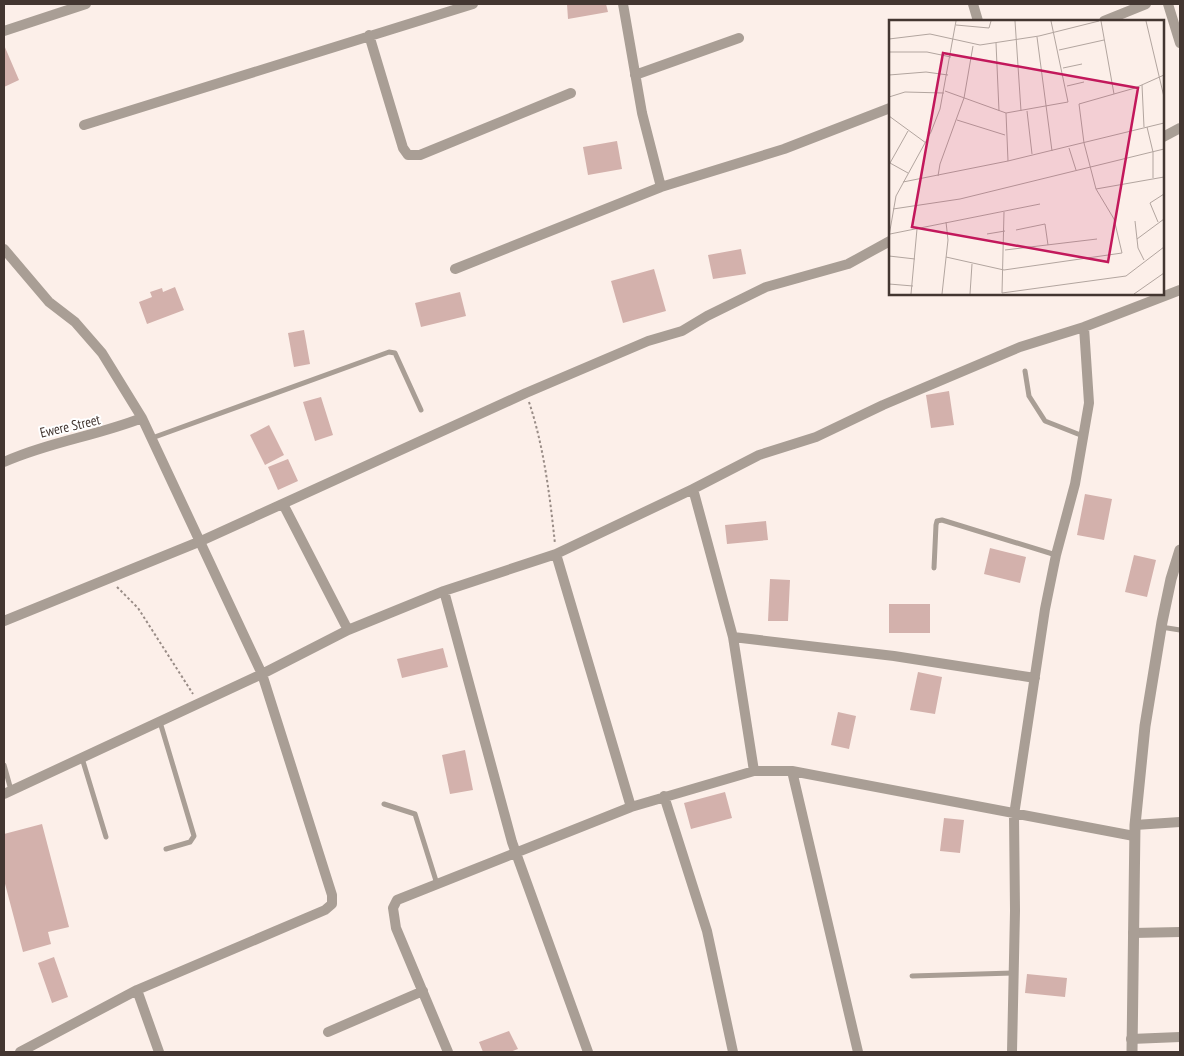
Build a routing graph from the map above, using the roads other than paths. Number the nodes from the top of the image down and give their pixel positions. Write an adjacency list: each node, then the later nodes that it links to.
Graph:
1 (86, 4): 9 (street)
2 (473, 4): 10 (street)
3 (622, 4): 13 (street)
4 (973, 4): 7 (street)
5 (1146, 4): 8 (street)
6 (1168, 4): 12 (street)
7 (978, 20)
8 (1106, 20)
9 (4, 31)
10 (369, 35): 14 (street); 16 (street)
11 (739, 38): 13 (street)
12 (1180, 43)
13 (635, 75): 19 (street)
14 (571, 93)
15 (889, 108): 19 (street)
16 (84, 124)
17 (1180, 128): 18 (street)
18 (1164, 136)
19 (661, 187): 22 (street)
20 (889, 242): 32 (street)
21 (4, 249): 27 (street)
22 (456, 269)
23 (1180, 290): 24 (street)
24 (1084, 327): 28 (street); 31 (street)
25 (1025, 371): 28 (lane)
26 (421, 410): 29 (lane)
27 (142, 418): 29 (street); 30 (street, Ewere Street)
28 (1084, 436): 36 (street)
29 (152, 438): 33 (street)
30 (4, 462)
31 (692, 489): 35 (street); 43 (street)
32 (282, 504): 33 (street); 41 (street)
33 (201, 541): 39 (street); 44 (street)
34 (1180, 550): 40 (street)
35 (556, 554): 38 (street); 54 (street)
36 (1056, 555): 37 (lane); 45 (street)
37 (934, 568)
38 (444, 591): 41 (street); 60 (street)
39 (4, 621)
40 (1161, 627): 42 (lane); 57 (street)
41 (348, 630): 44 (street)
42 (1180, 630)
43 (733, 637): 45 (street); 49 (street)
44 (262, 674): 46 (street); 66 (street)
45 (1035, 678): 55 (street)
46 (159, 721): 47 (street); 59 (lane)
47 (82, 758): 51 (street); 58 (lane)
48 (4, 765): 51 (lane)
49 (754, 771): 50 (street); 52 (street)
50 (792, 771): 55 (street); 76 (street)
51 (7, 792)
52 (664, 796): 54 (street); 75 (street)
53 (384, 804): 61 (lane)
54 (630, 807): 60 (street)
55 (1014, 815): 57 (street); 64 (street)
56 (1180, 822): 57 (street)
57 (1135, 830): 63 (street)
58 (106, 837)
59 (166, 849)
60 (516, 852): 61 (street); 74 (street)
61 (437, 884): 67 (street)
62 (1180, 932): 63 (street)
63 (1133, 933): 70 (street)
64 (1014, 973): 65 (lane); 77 (street)
65 (912, 976)
66 (137, 990): 71 (street); 72 (street)
67 (423, 991): 68 (street); 73 (street)
68 (328, 1032)
69 (1180, 1037): 70 (street)
70 (1131, 1039): 78 (street)
71 (20, 1052)
72 (159, 1052)
73 (448, 1052)
74 (588, 1052)
75 (734, 1052)
76 (858, 1052)
77 (1012, 1052)
78 (1132, 1052)

